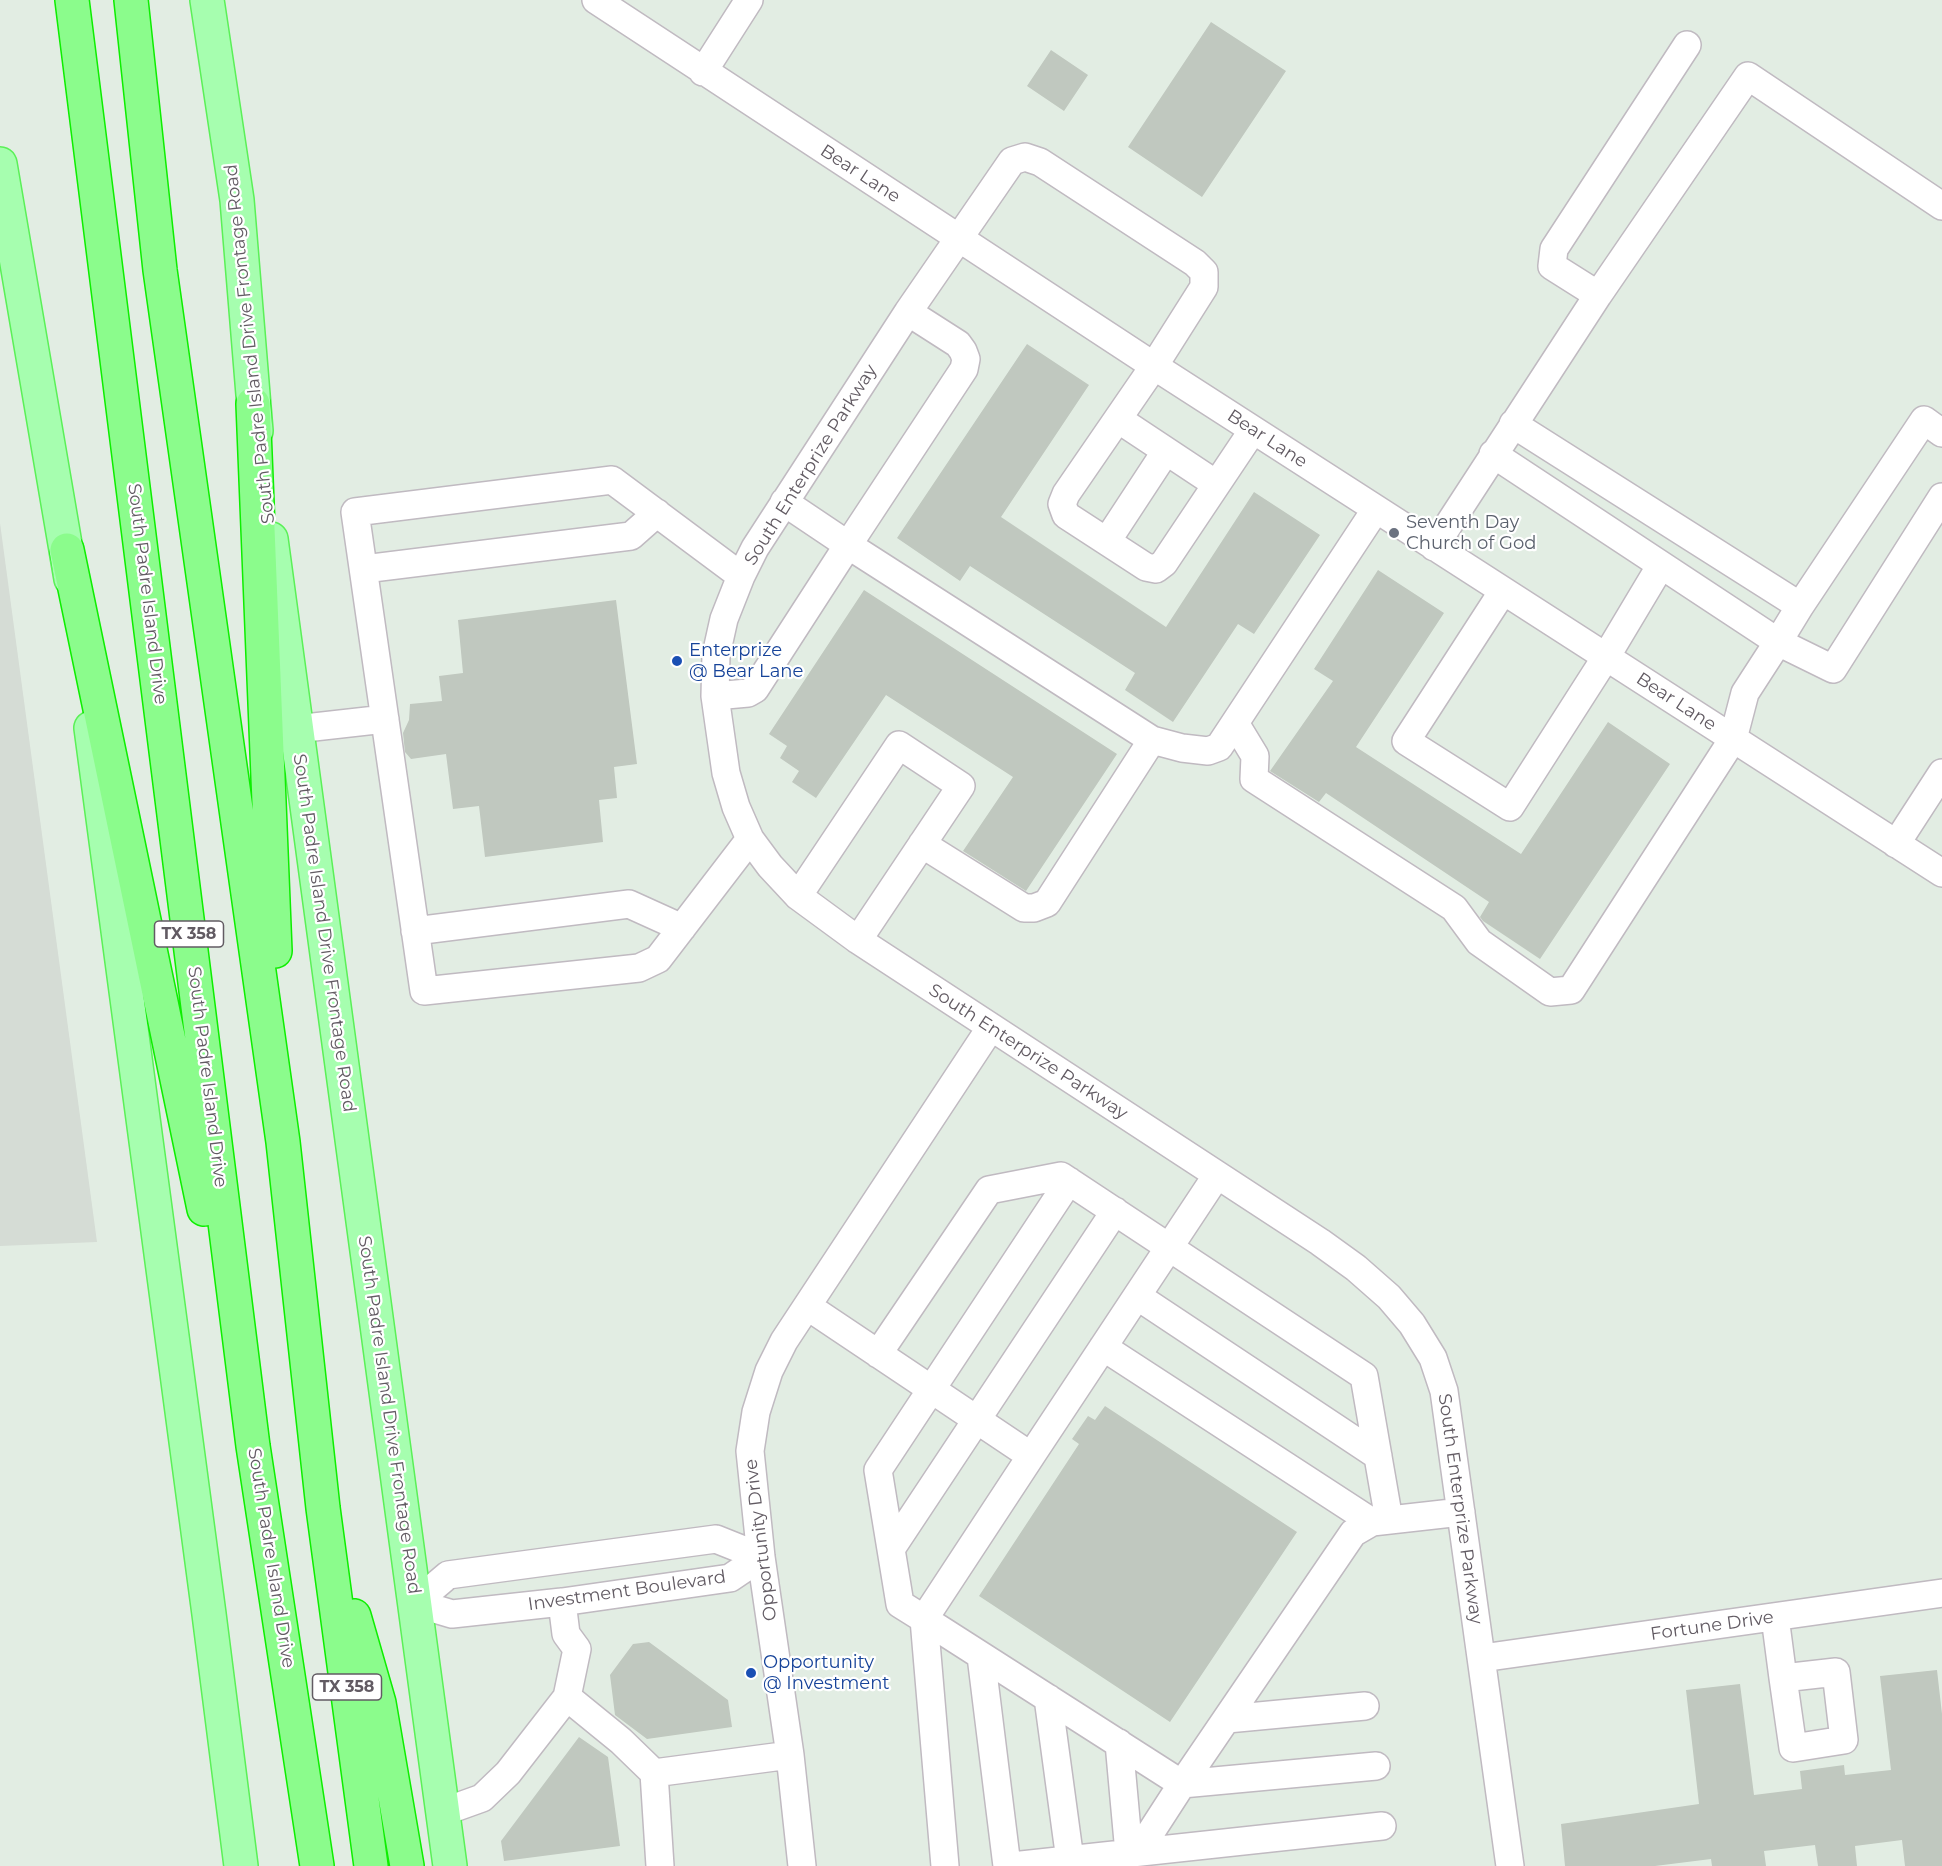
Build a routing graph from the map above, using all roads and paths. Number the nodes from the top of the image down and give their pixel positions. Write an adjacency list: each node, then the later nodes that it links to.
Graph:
1 (72, 0): 66 (highway, South Padre Island Drive / TX 358)
2 (130, 0): 55 (highway, TX 358)
3 (207, 0): 15 (main road, South Padre Island Drive Frontage Road)
4 (596, 0): 7 (street, Bear Lane)
5 (749, 0): 7 (street)
6 (1687, 45): 12 (street)
7 (703, 72): 11 (street, Bear Lane)
8 (0, 164): 10 (main road)
9 (1942, 206): 12 (street)
10 (5, 218): 31 (main road)
11 (958, 238): 13 (street, South Enterprize Parkway); 14 (street, Bear Lane); 14 (street, South Enterprize Parkway)
12 (1598, 295): 17 (street)
13 (908, 312): 24 (street, South Enterprize Parkway); 29 (street)
14 (1154, 366): 16 (street); 18 (street, Bear Lane)
15 (253, 404): 42 (main road, South Padre Island Drive Frontage Road); 55 (highway)
16 (1118, 419): 20 (street); 28 (street)
17 (1513, 424): 21 (street); 36 (street)
18 (1253, 429): 22 (street); 25 (street, Bear Lane)
19 (1942, 433): 36 (street)
20 (1166, 451): 22 (street); 28 (street)
21 (1493, 454): 30 (street); 32 (street)
22 (1216, 484): 28 (street)
23 (1942, 497): 27 (street)
24 (784, 502): 29 (street); 34 (street, South Enterprize Parkway)
25 (1376, 509): 30 (street, Bear Lane); 41 (street)
26 (657, 513): 33 (street); 33 (street); 34 (street)
27 (1934, 526): 37 (street)
28 (1107, 541)
29 (848, 545): 39 (street); 44 (street)
30 (1434, 547): 35 (street, Bear Lane)
31 (67, 550): 66 (highway); 95 (main road)
32 (1661, 565): 37 (street); 38 (street)
33 (364, 569): 40 (street)
34 (741, 576): 39 (street, South Enterprize Parkway)
35 (1503, 591): 38 (street, Bear Lane); 38 (street)
36 (1800, 606): 37 (street)
37 (1778, 642): 43 (street)
38 (1606, 657): 43 (street, Bear Lane)
39 (715, 696): 46 (street, South Enterprize Parkway)
40 (385, 719): 42 (street); 52 (street)
41 (1235, 723): 43 (street); 44 (street)
42 (296, 729): 76 (main road, South Padre Island Drive Frontage Road)
43 (1733, 739): 48 (street, Bear Lane)
44 (1152, 740): 47 (street)
45 (1942, 773): 48 (street)
46 (750, 839): 50 (street, South Enterprize Parkway); 51 (street)
47 (922, 844): 50 (street); 53 (street)
48 (1896, 844): 49 (street, Bear Lane)
49 (1942, 873)
50 (798, 896): 53 (street, South Enterprize Parkway)
51 (682, 928): 52 (street); 52 (street)
52 (415, 932)
53 (858, 940): 54 (street, South Enterprize Parkway)
54 (991, 1027): 56 (street, South Enterprize Parkway); 61 (street, Opportunity Drive)
55 (283, 1142): 69 (highway, TX 358)
56 (1217, 1175): 59 (street); 70 (street, South Enterprize Parkway)
57 (1069, 1181): 58 (street); 63 (street); 64 (street)
58 (1115, 1211): 59 (street); 65 (street)
59 (1169, 1247): 60 (street); 68 (street)
60 (1137, 1296): 62 (street); 68 (street)
61 (807, 1306): 63 (street); 73 (street, Opportunity Drive)
62 (1103, 1347): 67 (street); 71 (street)
63 (878, 1354): 64 (street)
64 (930, 1389): 65 (street); 72 (street)
65 (975, 1419): 67 (street); 72 (street)
66 (253, 1446): 96 (highway, South Padre Island Drive / TX 358)
67 (1031, 1456): 78 (street)
68 (1378, 1456): 71 (street)
69 (323, 1508): 97 (highway, TX 358); 98 (highway)
70 (1461, 1512): 71 (street); 80 (street, South Enterprize Parkway)
71 (1381, 1521): 85 (street)
72 (891, 1549): 78 (street)
73 (761, 1557): 75 (street, Investment Boulevard); 76 (street, Investment Boulevard); 87 (street, Opportunity Drive)
74 (1942, 1593): 77 (street, Fortune Drive)
75 (562, 1602): 76 (street, Investment Boulevard); 82 (street)
76 (415, 1603): 91 (main road, South Padre Island Drive Frontage Road)
77 (1775, 1617): 80 (street, Fortune Drive); 81 (street)
78 (924, 1619): 79 (street); 102 (street)
79 (981, 1656): 83 (street); 103 (street)
80 (1482, 1658): 104 (street, South Enterprize Parkway)
81 (1783, 1678)
82 (567, 1697): 89 (street); 91 (street)
83 (1048, 1698): 86 (street); 94 (street)
84 (1365, 1706): 85 (street)
85 (1227, 1719): 90 (street)
86 (1119, 1743): 90 (street); 93 (street)
87 (790, 1755): 89 (street); 101 (street, Opportunity Drive)
88 (1376, 1766): 90 (street)
89 (654, 1773): 100 (street)
90 (1182, 1784): 93 (street)
91 (443, 1812): 99 (main road, South Padre Island Drive Frontage Road)
92 (1382, 1826): 93 (street)
93 (1134, 1853): 94 (street)
94 (1070, 1860): 103 (street)
95 (241, 1866)
96 (315, 1866)
97 (371, 1866)
98 (407, 1866)
99 (450, 1866)
100 (660, 1866)
101 (802, 1866)
102 (945, 1866)
103 (1010, 1866)
104 (1510, 1866)

